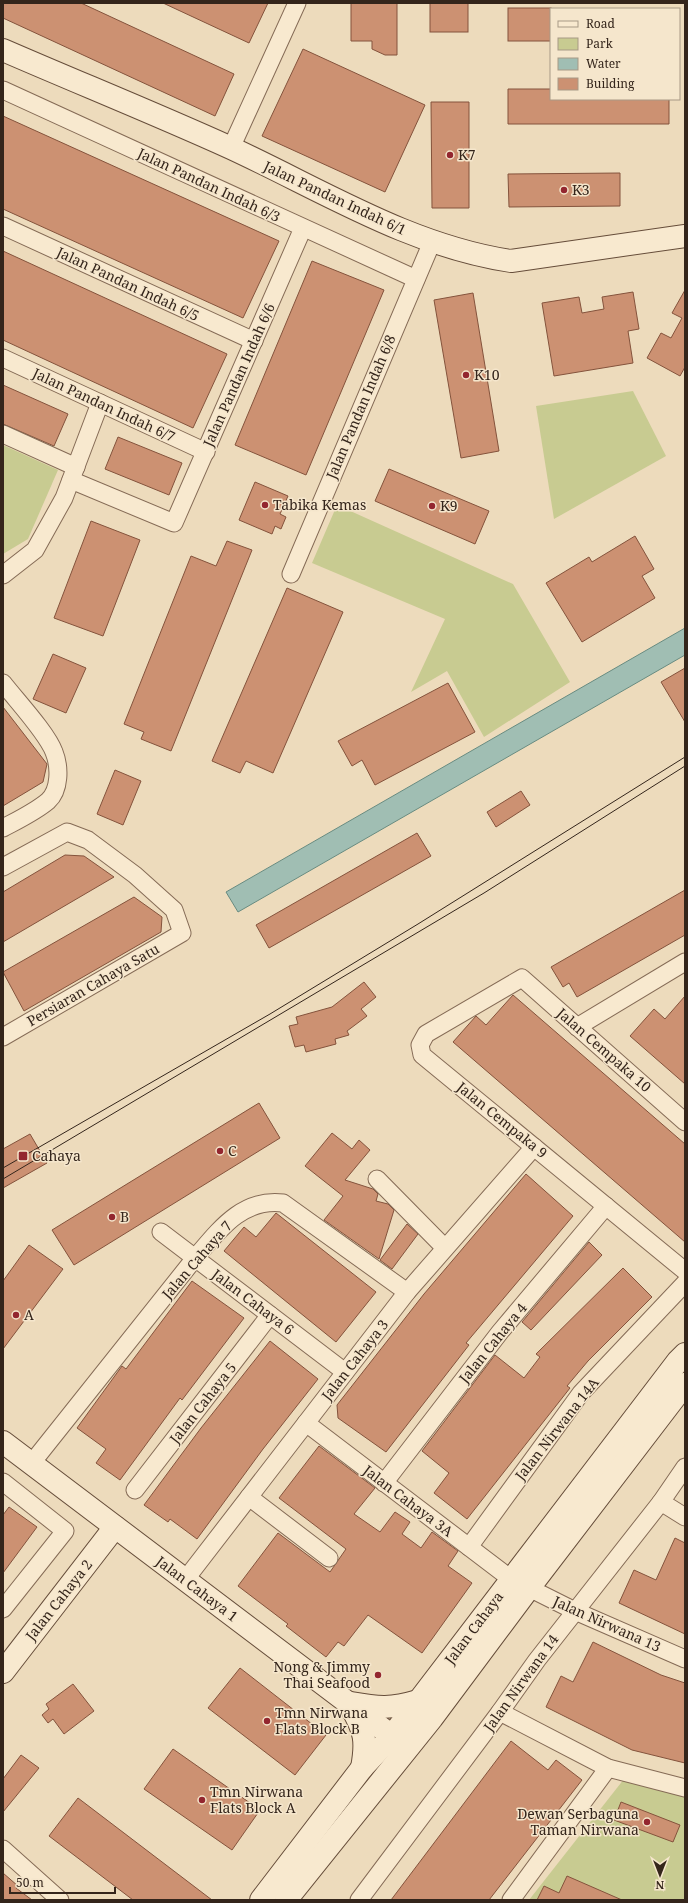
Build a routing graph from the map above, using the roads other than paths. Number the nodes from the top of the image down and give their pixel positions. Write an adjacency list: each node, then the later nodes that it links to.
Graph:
1 (297, 3): 4 (street)
2 (3, 50): 4 (main road, Jalan Pandan Indah 6/1)
3 (3, 90): 6 (street, Jalan Pandan Indah 6/3)
4 (231, 148): 8 (main road, Jalan Pandan Indah 6/1)
5 (3, 226): 10 (street, Jalan Pandan Indah 6/5)
6 (303, 228): 9 (street, Jalan Pandan Indah 6/3); 10 (street, Jalan Pandan Indah 6/6)
7 (685, 236): 8 (main road, Jalan Pandan Indah 6/1)
8 (432, 242): 9 (street, Jalan Pandan Indah 6/8)
9 (416, 279): 16 (street, Jalan Pandan Indah 6/8)
10 (254, 341): 14 (street, Jalan Pandan Indah 6/6)
11 (3, 358): 12 (street, Jalan Pandan Indah 6/7)
12 (100, 403): 14 (street, Jalan Pandan Indah 6/7); 15 (street)
13 (3, 434): 15 (street)
14 (206, 452): 15 (street, Jalan Pandan Indah 6/6)
15 (73, 473): 17 (street)
16 (291, 574)
17 (3, 575)
18 (3, 684): 19 (street)
19 (3, 828)
20 (3, 867): 24 (street, Persiaran Cahaya Satu)
21 (685, 962): 23 (street)
22 (522, 978): 23 (street, Jalan Cempaka 10); 26 (street, Jalan Cempaka 9)
23 (577, 1027): 25 (street, Jalan Cempaka 10)
24 (3, 1036)
25 (685, 1122)
26 (534, 1147): 28 (street, Jalan Cempaka 9); 30 (street, Jalan Cahaya 3)
27 (377, 1179): 30 (street)
28 (606, 1206): 32 (street, Jalan Cempaka 9); 44 (street, Jalan Cahaya 4)
29 (161, 1232): 31 (street, Jalan Cahaya 6)
30 (445, 1248): 34 (street, Jalan Cahaya 3)
31 (195, 1258): 34 (street, Jalan Cahaya 7); 35 (street, Jalan Cahaya 6); 41 (street, Jalan Cahaya 7)
32 (685, 1271)
33 (685, 1283): 50 (street, Jalan Nirwana 14A)
34 (407, 1292): 37 (street, Jalan Cahaya 3)
35 (270, 1315): 37 (street, Jalan Cahaya 6); 45 (street, Jalan Cahaya 5)
36 (685, 1354): 53 (main road, Jalan Cahaya)
37 (345, 1372): 39 (street, Jalan Cahaya 3)
38 (685, 1384): 53 (main road, Jalan Cahaya)
39 (306, 1423): 44 (street, Jalan Cahaya 3A); 46 (street, Jalan Cahaya 3)
40 (3, 1442): 41 (main road, Jalan Cahaya 1)
41 (31, 1464): 49 (main road, Jalan Cahaya 1)
42 (685, 1467): 47 (street, Jalan Nirwana 14)
43 (3, 1482): 54 (street)
44 (384, 1483): 50 (street, Jalan Cahaya 3A)
45 (135, 1490)
46 (249, 1497): 51 (street); 52 (street, Jalan Cahaya 3)
47 (661, 1502): 48 (street); 55 (street, Jalan Nirwana 14)
48 (685, 1517)
49 (115, 1527): 52 (main road, Jalan Cahaya 1); 57 (main road, Jalan Cahaya 2)
50 (469, 1547): 53 (street, Jalan Cahaya 3A)
51 (329, 1558)
52 (185, 1580): 59 (main road, Jalan Cahaya 1)
53 (520, 1583): 55 (street, Jalan Nirwana 13); 58 (main road, Jalan Cahaya); 61 (main road, Jalan Cahaya)
54 (3, 1609)
55 (575, 1611): 56 (street, Jalan Nirwana 13); 60 (street, Jalan Nirwana 14)
56 (685, 1659)
57 (3, 1672)
58 (418, 1702): 59 (main road); 62 (main road, Jalan Cahaya)
59 (348, 1703): 62 (main road, Jalan Cahaya 1); 63 (main road)
60 (500, 1712): 64 (street); 71 (street, Jalan Nirwana 14)
61 (432, 1718): 62 (main road); 65 (main road, Jalan Cahaya)
62 (392, 1736): 63 (main road, Jalan Cahaya); 65 (main road)
63 (362, 1768): 69 (main road, Jalan Cahaya)
64 (608, 1768): 66 (street); 72 (street)
65 (387, 1775): 70 (main road, Jalan Cahaya)
66 (685, 1788)
67 (3, 1849): 68 (street)
68 (60, 1900)
69 (261, 1900)
70 (286, 1900)
71 (359, 1900)
72 (511, 1900)

